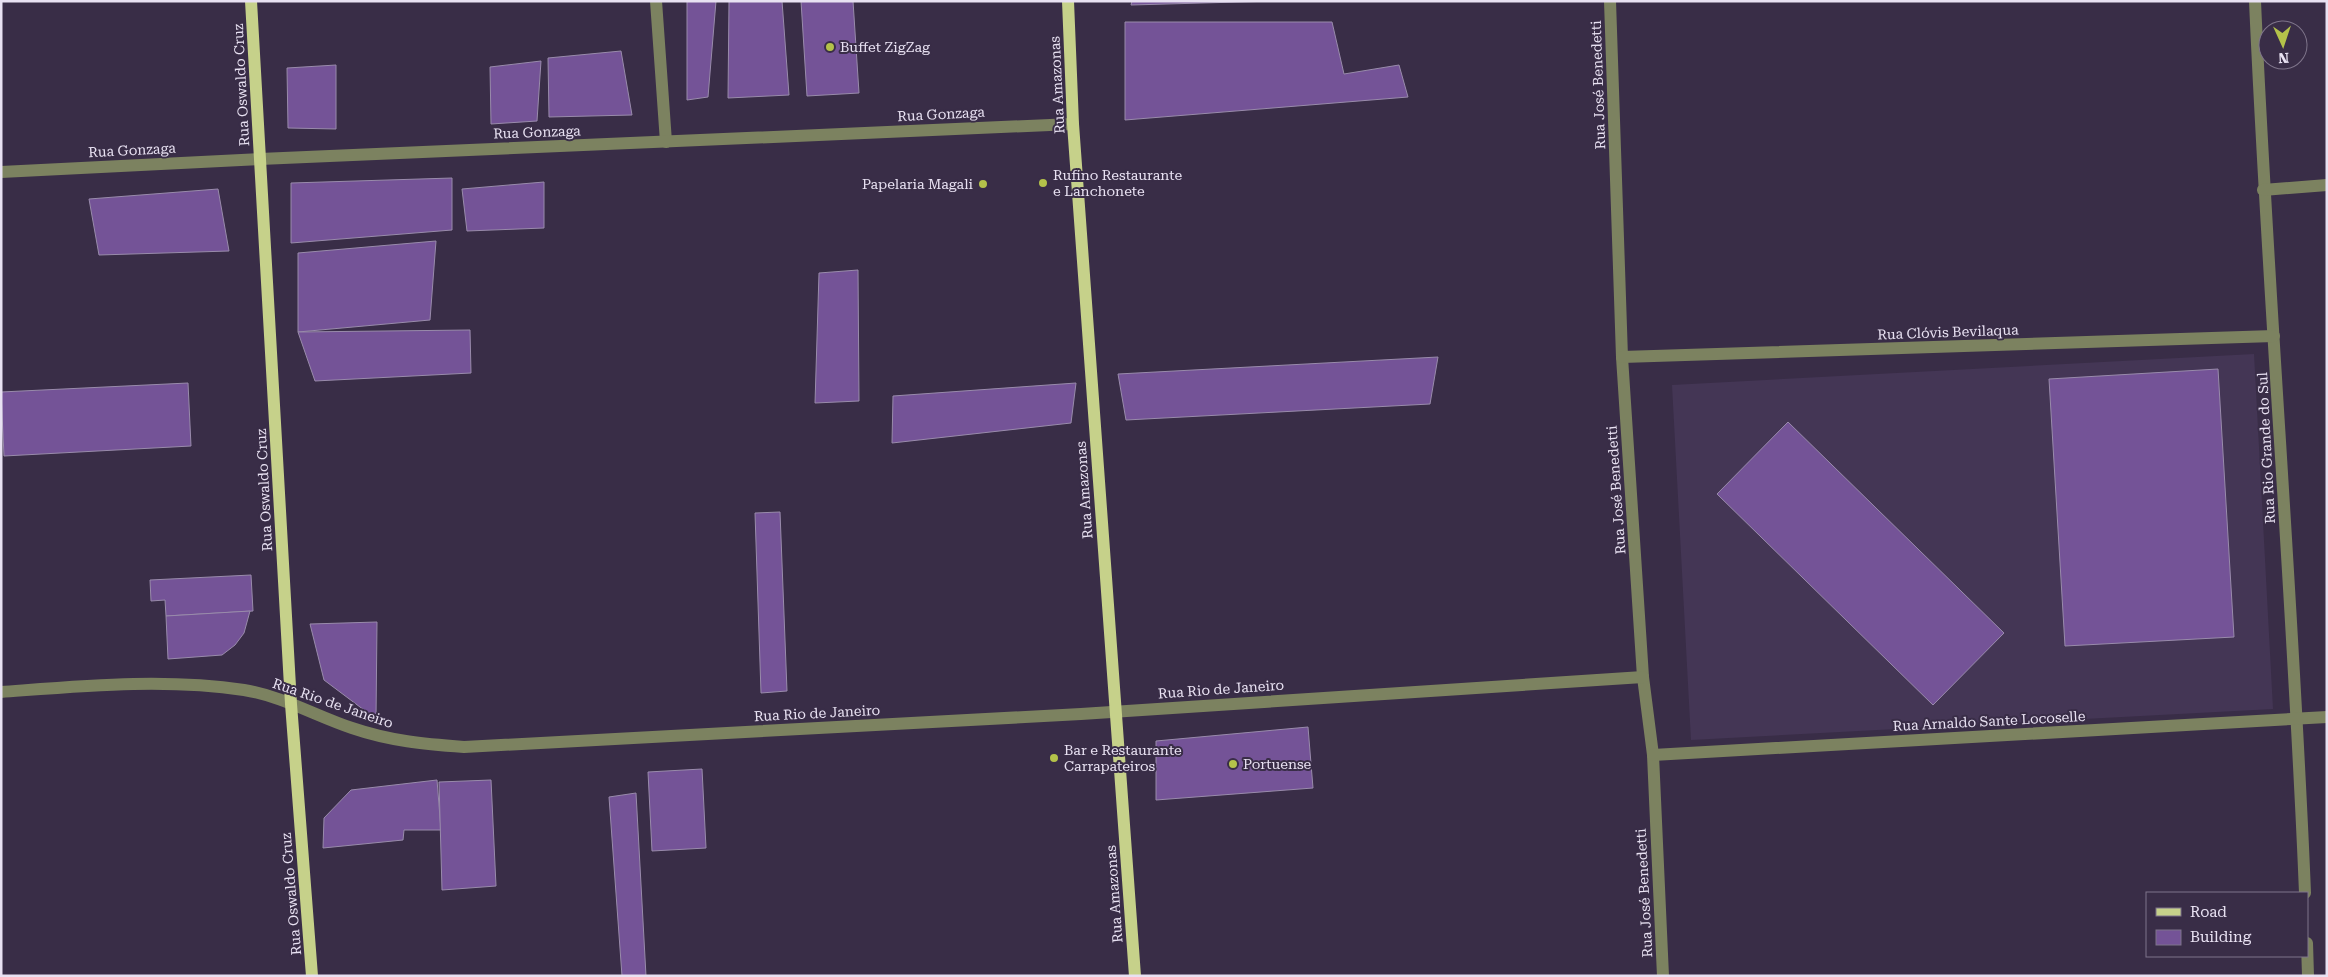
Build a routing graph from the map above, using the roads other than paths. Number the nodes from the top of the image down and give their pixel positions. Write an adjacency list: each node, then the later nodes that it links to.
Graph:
1 (251, 1): 8 (main road, Rua Oswaldo Cruz)
2 (656, 1): 7 (street)
3 (1068, 1): 6 (main road, Rua Amazonas)
4 (1610, 1): 13 (street, Rua José Benedetti)
5 (2255, 1): 11 (street, Rua Rio Grande do Sul)
6 (1073, 124): 7 (street, Rua Gonzaga); 17 (main road, Rua Amazonas)
7 (666, 142): 8 (street, Rua Gonzaga)
8 (260, 159): 9 (street, Rua Gonzaga); 16 (main road, Rua Oswaldo Cruz)
9 (1, 172)
10 (2327, 185): 11 (street)
11 (2263, 190): 12 (street, Rua Rio Grande do Sul)
12 (2274, 336): 13 (street, Rua Clóvis Bevilaqua); 19 (street, Rua Rio Grande do Sul)
13 (1622, 357): 14 (street, Rua José Benedetti)
14 (1643, 677): 17 (street, Rua Rio de Janeiro); 20 (street, Rua José Benedetti)
15 (1, 692): 16 (street, Rua Rio de Janeiro)
16 (291, 704): 17 (street, Rua Rio de Janeiro); 23 (main road, Rua Oswaldo Cruz)
17 (1116, 711): 24 (main road, Rua Amazonas)
18 (2327, 717): 19 (street, Rua Arnaldo Sante Locoselle)
19 (2298, 719): 20 (street, Rua Arnaldo Sante Locoselle); 21 (street, Rua Rio Grande do Sul)
20 (1653, 755): 25 (street, Rua José Benedetti)
21 (2305, 892)
22 (2307, 957): 26 (street)
23 (312, 976)
24 (1135, 976)
25 (1663, 976)
26 (2308, 976)

